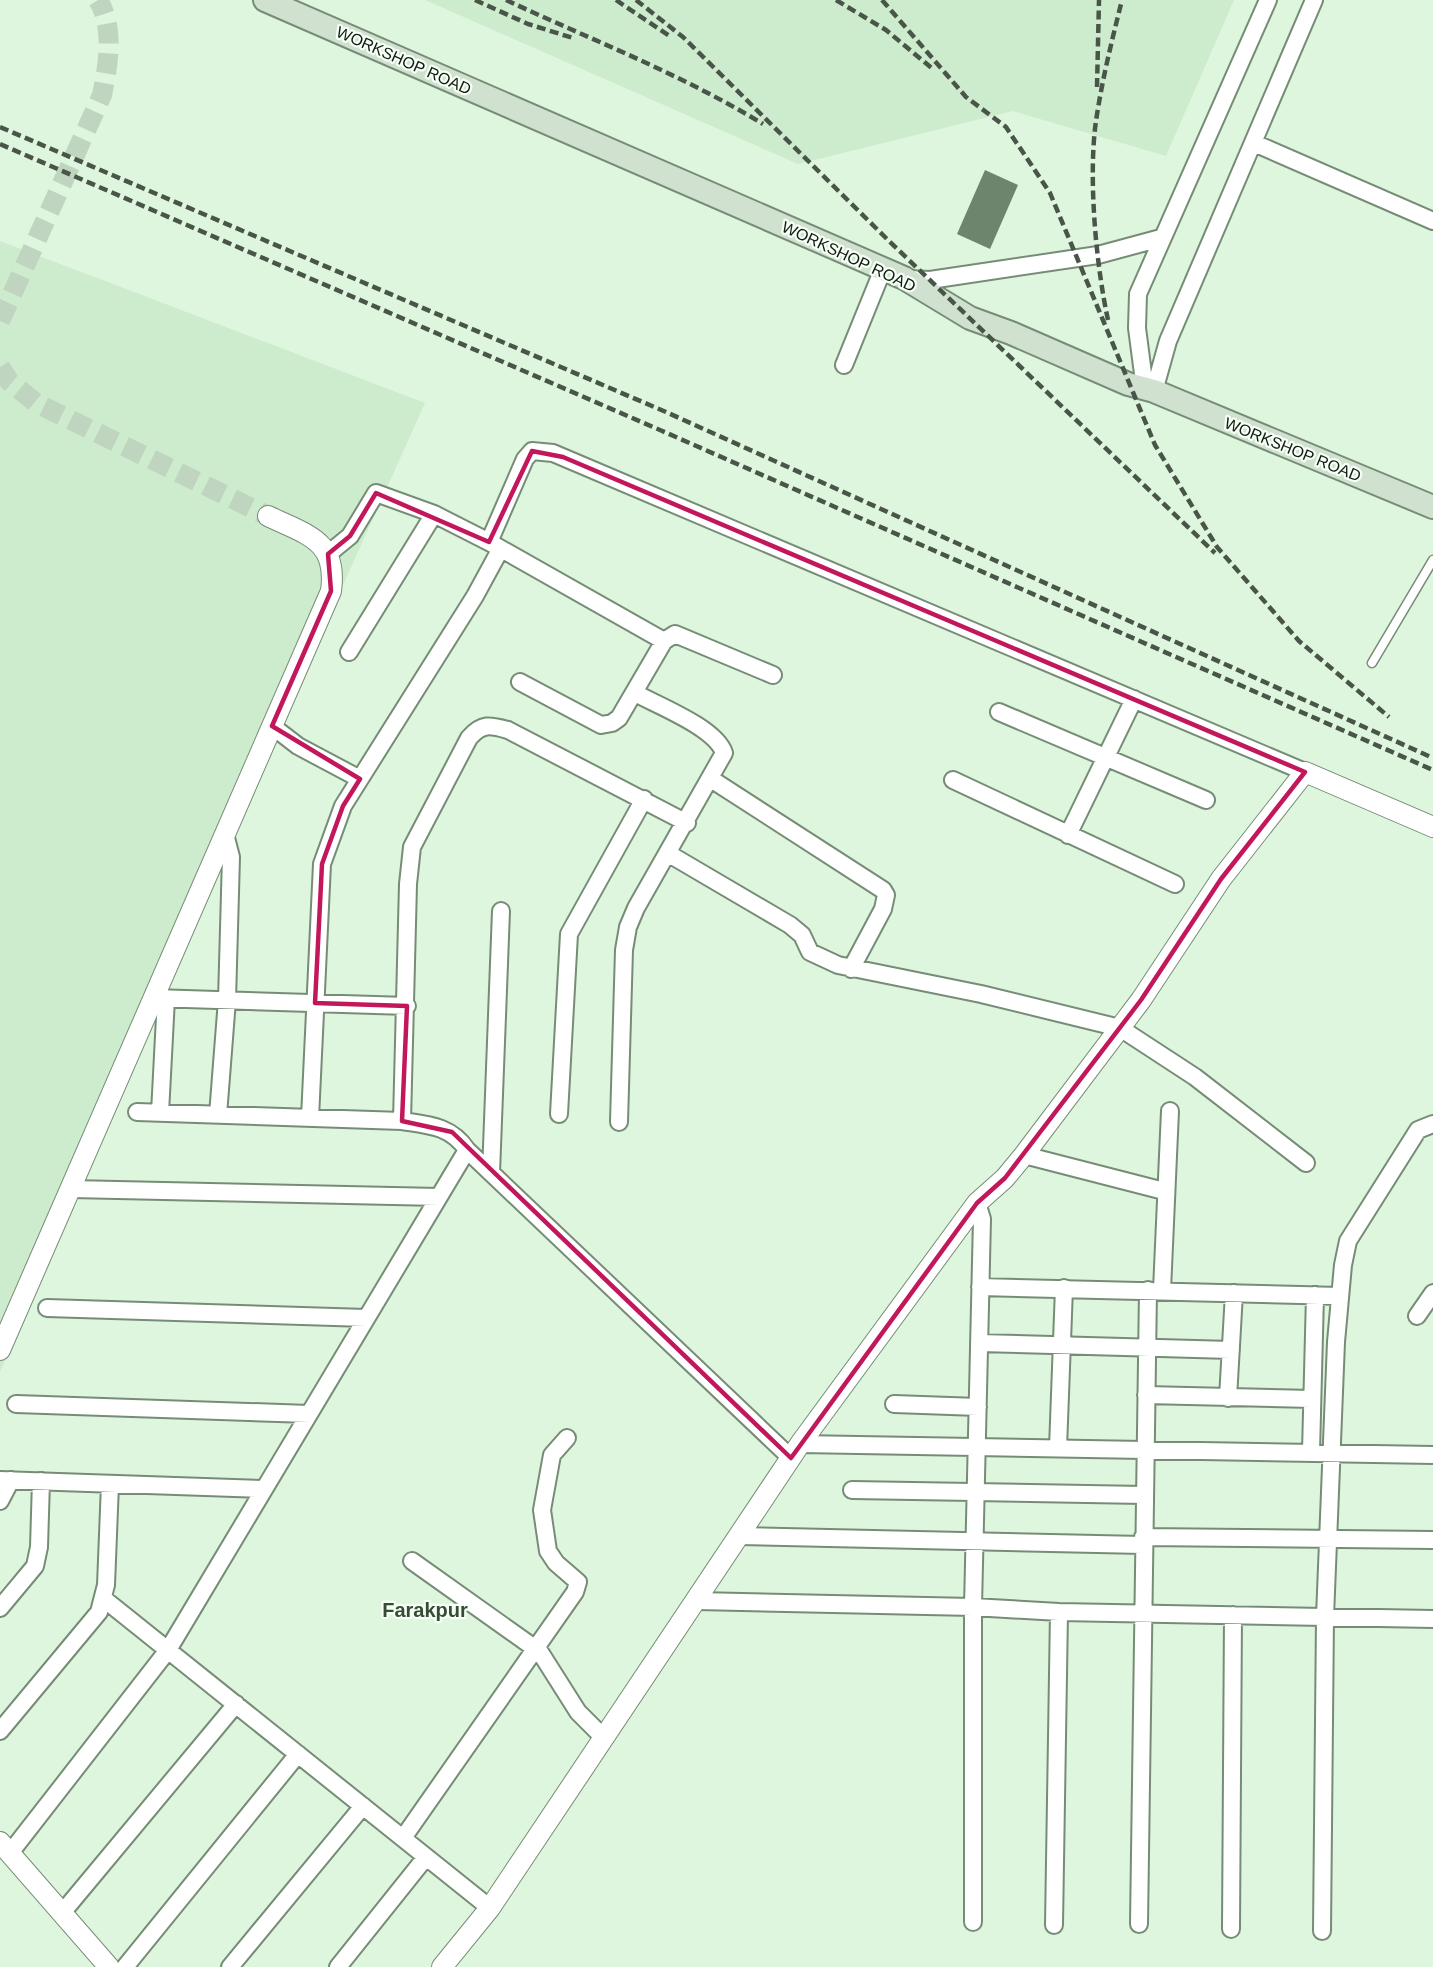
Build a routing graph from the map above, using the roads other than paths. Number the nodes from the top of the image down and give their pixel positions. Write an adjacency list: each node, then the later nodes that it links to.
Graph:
1 (265, 0): 7 (main road, WORKSHOP ROAD)
2 (1268, 0): 6 (street)
3 (1314, 0): 4 (street)
4 (1254, 143): 5 (street); 9 (street)
5 (1433, 221)
6 (1161, 238): 7 (street); 9 (street)
7 (893, 274): 8 (street); 9 (main road, WORKSHOP ROAD)
8 (844, 365)
9 (1150, 390): 10 (main road, WORKSHOP ROAD)
10 (1433, 507)
11 (434, 514): 13 (street); 14 (street); 17 (street)
12 (268, 516): 14 (street)
13 (495, 546): 16 (street); 22 (street); 27 (street)
14 (328, 554): 24 (street)
15 (1433, 560): 18 (lane)
16 (664, 640): 19 (street); 21 (street)
17 (349, 652)
18 (1372, 663)
19 (773, 675)
20 (520, 682): 21 (street)
21 (635, 693): 28 (street)
22 (1134, 699): 25 (street); 26 (street)
23 (999, 712): 25 (street)
24 (272, 726): 27 (street); 34 (street)
25 (1106, 758): 31 (street); 35 (street)
26 (1305, 772): 33 (street); 44 (street)
27 (360, 779): 42 (street)
28 (711, 779): 32 (street); 39 (street)
29 (953, 780): 35 (street)
30 (644, 799): 32 (street); 43 (street); 48 (street)
31 (1206, 800)
32 (687, 823): 36 (street)
33 (1433, 827)
34 (225, 834): 40 (street); 41 (street)
35 (1068, 835): 37 (street)
36 (669, 854): 39 (street); 52 (street)
37 (1175, 884)
38 (501, 911): 57 (street)
39 (851, 969): 44 (street)
40 (160, 998): 41 (street); 47 (street); 58 (street)
41 (227, 1000): 42 (street); 49 (street)
42 (315, 1003): 43 (street); 50 (street)
43 (407, 1006): 51 (street)
44 (1120, 1028): 55 (street); 56 (street)
45 (1170, 1111): 59 (street)
46 (136, 1112): 47 (street)
47 (160, 1113): 49 (street)
48 (559, 1114)
49 (218, 1115): 50 (street)
50 (310, 1118): 51 (street)
51 (402, 1121): 54 (street)
52 (620, 1122)
53 (1433, 1124): 68 (street)
54 (467, 1150): 57 (street); 60 (street)
55 (1024, 1155): 59 (street); 61 (street)
56 (1306, 1163)
57 (490, 1173): 88 (street)
58 (71, 1189): 60 (street); 75 (street)
59 (1164, 1191): 64 (street)
60 (439, 1197): 71 (street)
61 (976, 1203): 62 (street); 88 (street)
62 (980, 1287): 63 (street); 72 (street)
63 (1064, 1288): 64 (street); 73 (street)
64 (1155, 1290): 65 (street); 74 (street)
65 (1234, 1293): 67 (street); 76 (street)
66 (1433, 1293): 70 (street)
67 (1315, 1295): 68 (street); 79 (street)
68 (1341, 1296): 90 (street)
69 (46, 1308): 71 (street)
70 (1417, 1316)
71 (366, 1318): 83 (street)
72 (979, 1343): 73 (street); 82 (street)
73 (1061, 1344): 74 (street); 86 (street)
74 (1147, 1347): 76 (street); 77 (street)
75 (0, 1350)
76 (1231, 1350): 78 (street)
77 (1146, 1395): 78 (street); 87 (street)
78 (1228, 1398): 79 (street)
79 (1312, 1399): 89 (street)
80 (16, 1404): 83 (street)
81 (894, 1404): 82 (street)
82 (978, 1407): 85 (street)
83 (309, 1414): 95 (street)
84 (567, 1438): 115 (street)
85 (977, 1446): 86 (street); 88 (street); 97 (street)
86 (1058, 1448): 87 (street)
87 (1145, 1449): 89 (street); 98 (street)
88 (796, 1451): 100 (street)
89 (1311, 1452): 90 (street)
90 (1331, 1453): 91 (street); 101 (street)
91 (1433, 1455)
92 (6, 1480): 93 (street); 99 (street)
93 (41, 1481): 94 (street); 108 (street)
94 (110, 1484): 95 (street); 106 (street)
95 (264, 1489): 116 (street)
96 (852, 1490): 97 (street)
97 (976, 1492): 98 (street); 103 (street)
98 (1144, 1495): 104 (street)
99 (0, 1501)
100 (739, 1536): 103 (street); 107 (street)
101 (1329, 1538): 102 (street); 104 (street); 113 (street)
102 (1433, 1540)
103 (974, 1541): 104 (street); 109 (street)
104 (1143, 1541): 111 (street)
105 (412, 1561): 115 (street)
106 (104, 1599): 116 (street); 118 (street)
107 (697, 1601): 109 (street); 119 (street)
108 (0, 1608)
109 (973, 1608): 110 (street); 127 (street)
110 (1059, 1612): 111 (street); 129 (street)
111 (1143, 1612): 112 (street); 128 (street)
112 (1233, 1615): 113 (street); 130 (street)
113 (1325, 1617): 114 (street); 131 (street)
114 (1433, 1619)
115 (534, 1648): 119 (street); 122 (street)
116 (168, 1650): 117 (street); 123 (street)
117 (236, 1704): 120 (street); 126 (street)
118 (0, 1731)
119 (604, 1738): 125 (street)
120 (298, 1754): 121 (street); 133 (street)
121 (363, 1806): 122 (street); 134 (street)
122 (403, 1838): 124 (street)
123 (5, 1847): 126 (street)
124 (426, 1857): 125 (street); 135 (street)
125 (490, 1908): 136 (street)
126 (62, 1913): 132 (street)
127 (974, 1922)
128 (1138, 1924)
129 (1054, 1925)
130 (1231, 1929)
131 (1322, 1931)
132 (109, 1967)
133 (125, 1967)
134 (230, 1967)
135 (338, 1967)
136 (442, 1967)

